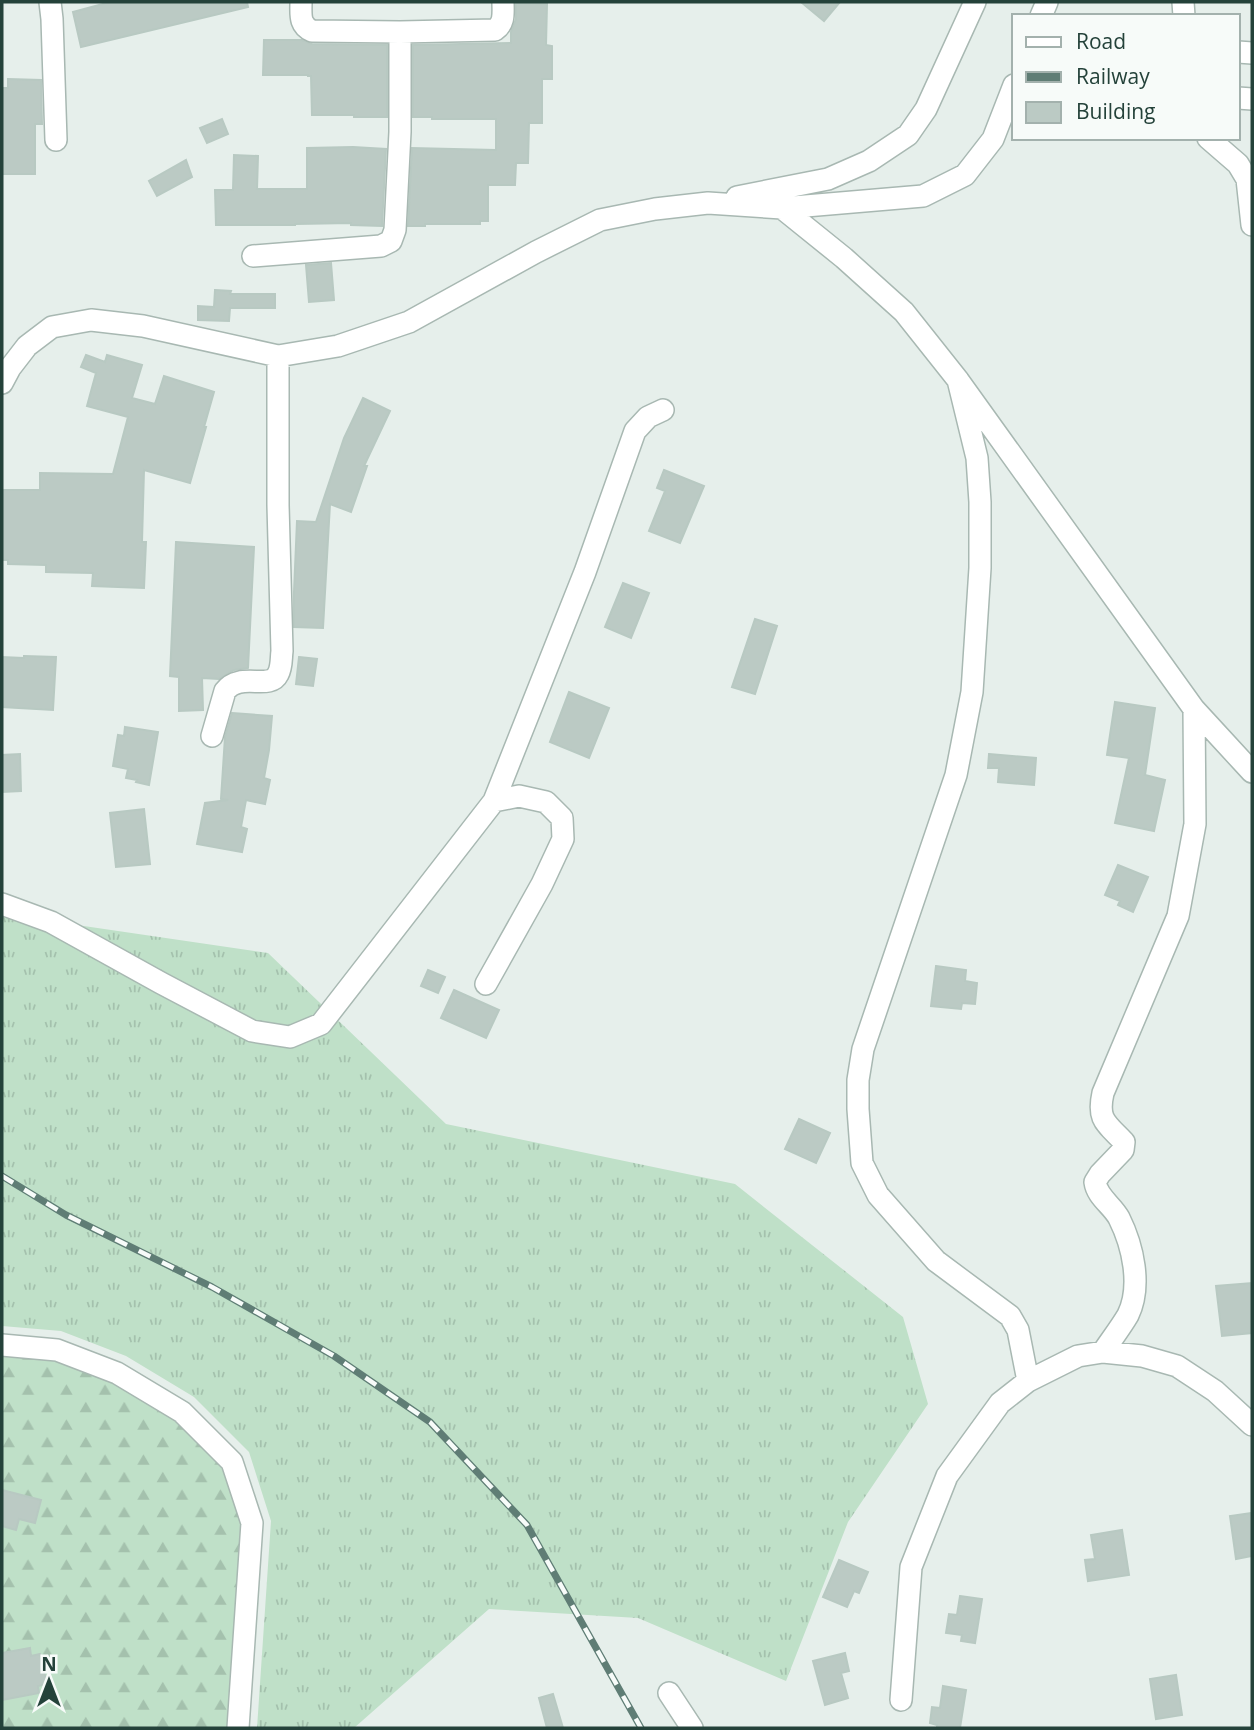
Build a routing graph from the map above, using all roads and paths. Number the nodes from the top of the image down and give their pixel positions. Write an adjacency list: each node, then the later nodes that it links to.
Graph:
1 (50, 2): 7 (street)
2 (301, 2): 5 (street)
3 (503, 2): 5 (street)
4 (975, 2): 10 (street)
5 (400, 32): 13 (street)
6 (1012, 90): 11 (street)
7 (56, 140)
8 (1211, 140): 9 (street)
9 (1245, 160): 12 (street)
10 (708, 203): 11 (street); 14 (street)
11 (782, 208): 15 (street)
12 (1252, 225)
13 (253, 256)
14 (278, 356): 16 (street); 19 (street)
15 (958, 380): 18 (street); 26 (street)
16 (2, 383)
17 (663, 410): 21 (street)
18 (1194, 709): 20 (street); 25 (street)
19 (212, 736)
20 (1252, 772)
21 (494, 801): 22 (street); 23 (street)
22 (2, 904)
23 (486, 984)
24 (2, 1345): 30 (street)
25 (1103, 1352): 26 (street); 27 (street)
26 (1028, 1381): 29 (street)
27 (1252, 1425)
28 (668, 1693): 31 (street)
29 (901, 1700)
30 (237, 1728)
31 (692, 1728)

